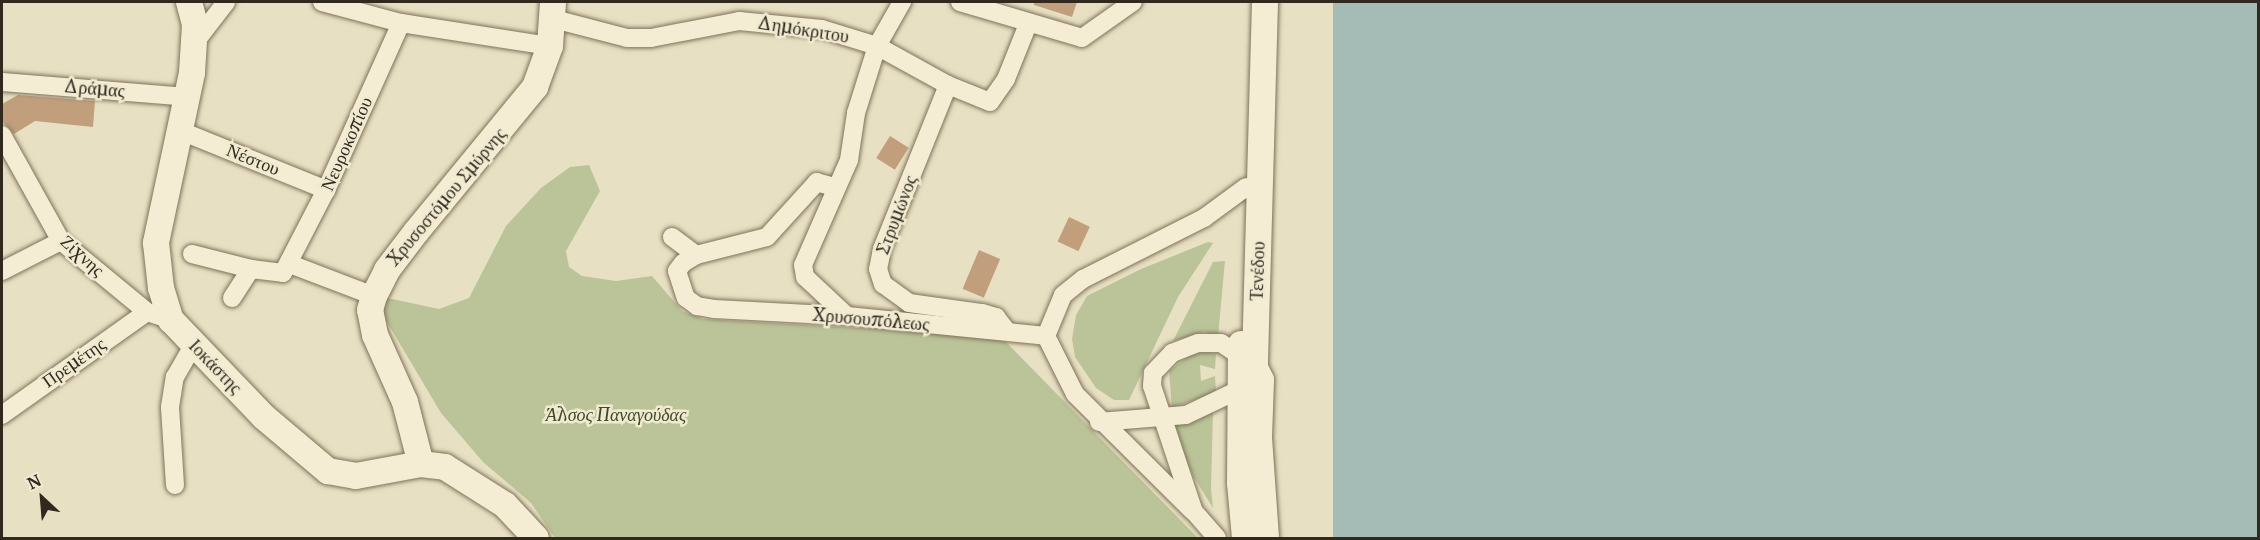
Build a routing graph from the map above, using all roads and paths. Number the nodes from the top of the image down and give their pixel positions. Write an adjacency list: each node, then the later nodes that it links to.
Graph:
1 (189, 2): 12 (street, Ιοκάστης)
2 (226, 2): 12 (street)
3 (322, 2): 10 (street)
4 (902, 2): 14 (street)
5 (960, 2): 11 (street)
6 (1133, 2): 11 (street)
7 (1250, 2): 21 (street, Τενέδου)
8 (1265, 2): 38 (street, Τενέδου)
9 (554, 10): 13 (street, Χρυσοστόμου Σμύρνης); 14 (street, Δημόκριτου)
10 (401, 23): 13 (street); 22 (street, Νευροκοπίου)
11 (1028, 24): 16 (street, Δημόκριτου)
12 (196, 41): 17 (street, Ιοκάστης)
13 (550, 46): 30 (street, Χρυσοστόμου Σμύρνης)
14 (877, 46): 16 (street, Δημόκριτου); 20 (street)
15 (2, 82): 17 (street, Δράμας)
16 (948, 85): 35 (street, Στρυμώνος)
17 (187, 97): 18 (street, Ιοκάστης)
18 (181, 131): 22 (street, Νέστου); 34 (street, Ιοκάστης)
19 (2, 135): 24 (street, Ζίχνης)
20 (834, 187): 26 (street); 33 (street)
21 (1246, 187): 36 (street); 38 (street, Τενέδου)
22 (326, 190): 27 (street, Νευροκοπίου)
23 (672, 237): 26 (street)
24 (61, 241): 29 (street); 32 (street, Ζίχνης)
25 (192, 254): 28 (street)
26 (696, 255): 33 (street, Χρυσουπόλεως)
27 (290, 264): 28 (street); 30 (street)
28 (251, 269): 31 (street)
29 (2, 271)
30 (374, 296): 42 (street, Χρυσοστόμου Σμύρνης)
31 (232, 298)
32 (147, 312): 34 (street, Ζίχνης); 39 (street, Πρεμέτης)
33 (847, 316): 35 (street, Χρυσουπόλεως)
34 (171, 321): 37 (street, Ιοκάστης)
35 (1007, 331): 36 (street, Χρυσουπόλεως)
36 (1046, 336): 41 (street)
37 (193, 346): 42 (street, Ιοκάστης); 43 (street)
38 (1249, 373): 40 (street); 40 (street); 47 (street, Τενέδου); 48 (street, Τενέδου)
39 (2, 415)
40 (1163, 418): 41 (street); 44 (street)
41 (1099, 422): 44 (street)
42 (421, 464): 45 (street, Ιοκάστης)
43 (176, 485)
44 (1194, 512): 46 (street)
45 (536, 538)
46 (1217, 538)
47 (1245, 538)
48 (1266, 538)

